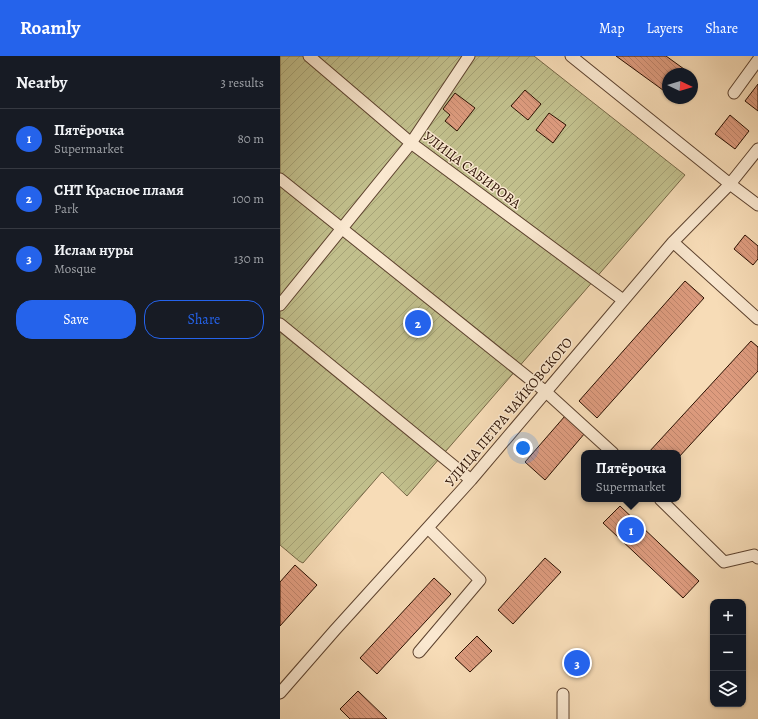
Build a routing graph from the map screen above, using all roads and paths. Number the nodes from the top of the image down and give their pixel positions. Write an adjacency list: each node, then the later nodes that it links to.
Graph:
1 (309, 56): 6 (street, УЛИЦА САБИРОВА)
2 (469, 56): 6 (street)
3 (571, 56): 9 (street)
4 (758, 60): 5 (street)
5 (734, 94)
6 (410, 143): 11 (street); 13 (street, УЛИЦА САБИРОВА)
7 (758, 149): 9 (street, УЛИЦА ПЕТРА ЧАЙКОВСКОГО)
8 (280, 179): 11 (street)
9 (730, 184): 10 (street); 12 (street, УЛИЦА ПЕТРА ЧАЙКОВСКОГО)
10 (758, 204)
11 (342, 228): 14 (street); 17 (street)
12 (673, 242): 13 (street, УЛИЦА ПЕТРА ЧАЙКОВСКОГО); 15 (street)
13 (623, 300): 17 (street, УЛИЦА ПЕТРА ЧАЙКОВСКОГО)
14 (280, 304)
15 (758, 319)
16 (280, 324): 19 (street)
17 (546, 392): 18 (street); 19 (street, УЛИЦА ПЕТРА ЧАЙКОВСКОГО)
18 (610, 450)
19 (471, 480): 21 (street, УЛИЦА ПЕТРА ЧАЙКОВСКОГО)
20 (663, 502): 22 (street)
21 (428, 528): 23 (street); 24 (street, УЛИЦА ПЕТРА ЧАЙКОВСКОГО)
22 (758, 558)
23 (419, 652)
24 (280, 693)
25 (563, 694): 26 (street)
26 (563, 719)

